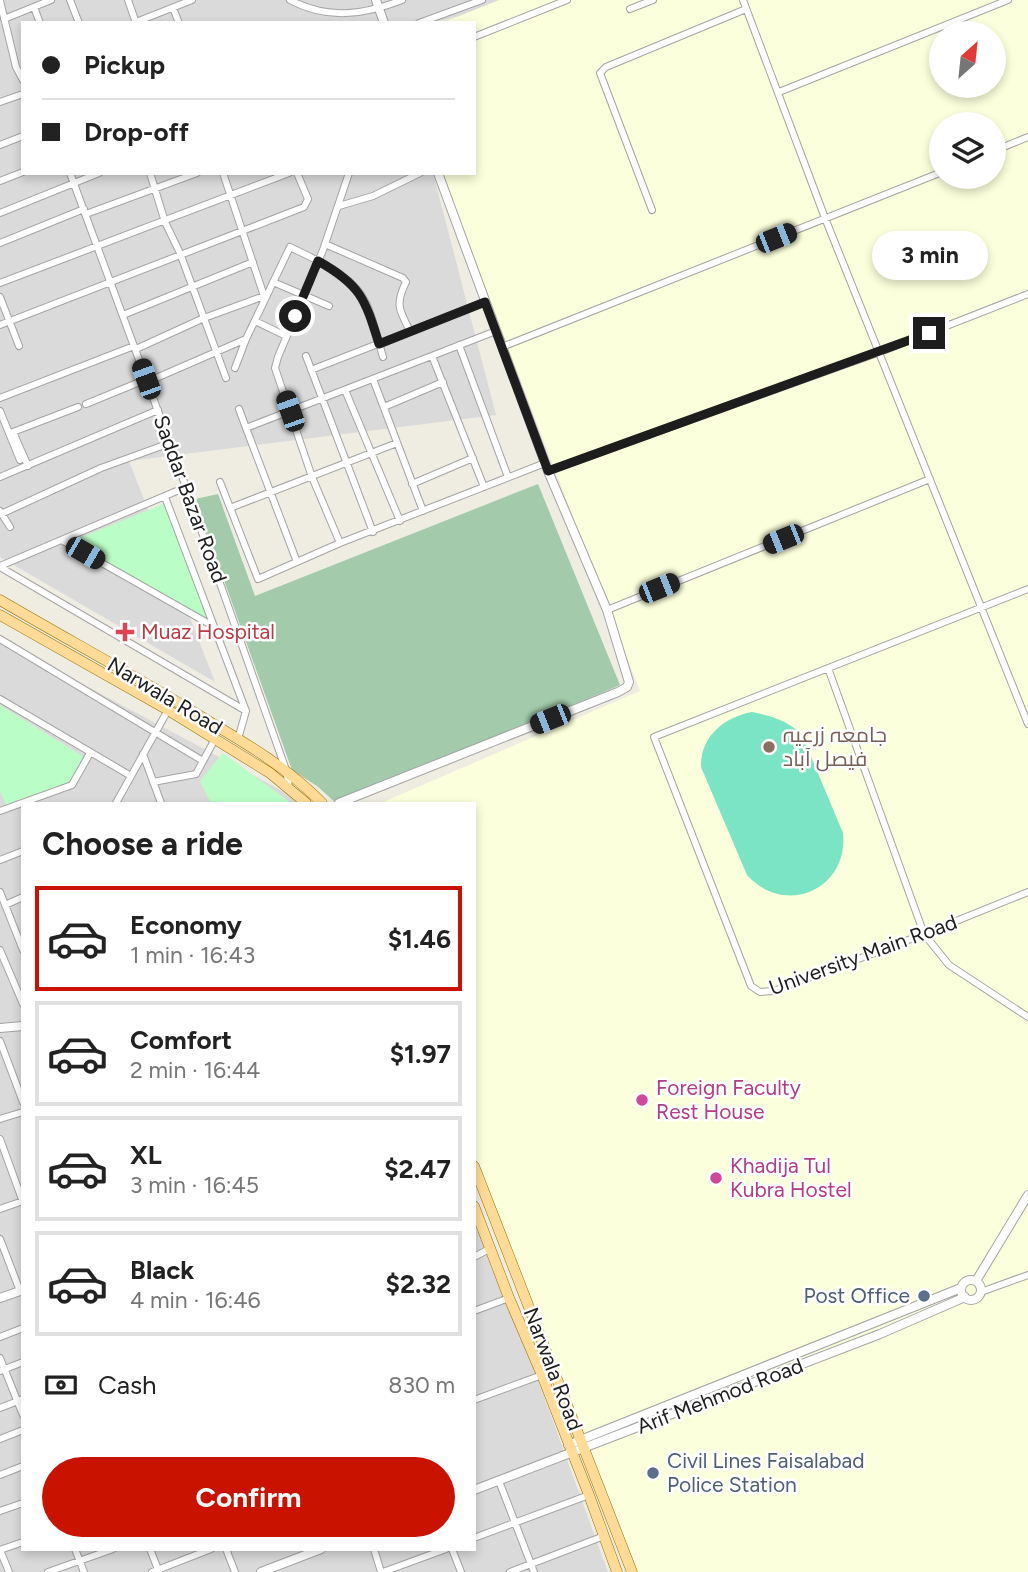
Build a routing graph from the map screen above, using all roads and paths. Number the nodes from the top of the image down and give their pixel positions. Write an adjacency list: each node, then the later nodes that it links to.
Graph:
1 (51, 0): 14 (street)
2 (71, 0): 20 (street)
3 (128, 0): 21 (street)
4 (192, 0): 15 (street)
5 (290, 0): 13 (street)
6 (402, 0): 13 (street)
7 (482, 0): 25 (street)
8 (567, 0): 26 (street)
9 (653, 0): 16 (street)
10 (743, 0): 17 (street)
11 (1008, 0): 28 (street)
12 (0, 1): 18 (street)
13 (378, 4): 24 (street)
14 (34, 7): 18 (street); 19 (street)
15 (173, 8): 22 (street); 23 (street)
16 (630, 9)
17 (746, 9): 28 (street); 52 (street)
18 (4, 19): 27 (street)
19 (39, 21)
20 (78, 21)
21 (135, 21)
22 (141, 21)
23 (177, 21)
24 (383, 21)
25 (424, 21)
26 (476, 36)
27 (21, 76)
28 (779, 92): 55 (street)
29 (21, 95): 30 (street)
30 (0, 102)
31 (21, 137): 33 (street)
32 (1028, 137): 34 (street)
33 (0, 145)
34 (1006, 146)
35 (21, 173): 47 (street)
36 (71, 175): 48 (street, Saddar Bazar Road)
37 (94, 175): 48 (street)
38 (151, 175): 49 (street)
39 (192, 175): 49 (street)
40 (224, 175): 50 (street)
41 (284, 175): 50 (street)
42 (298, 175): 57 (street)
43 (348, 175): 51 (street)
44 (439, 175): 71 (street)
45 (408, 176): 51 (street)
46 (929, 177): 55 (street)
47 (0, 181)
48 (74, 183): 53 (street, Saddar Bazar Road); 54 (street)
49 (155, 190): 53 (street); 56 (street)
50 (230, 197): 56 (street); 57 (street)
51 (340, 206): 59 (street)
52 (652, 210)
53 (85, 211): 58 (street); 60 (street, Saddar Bazar Road)
54 (0, 213)
55 (825, 218): 85 (street); 88 (street)
56 (165, 222): 60 (street); 61 (street)
57 (242, 230): 61 (street); 63 (street)
58 (0, 243)
59 (325, 244): 62 (street); 78 (street)
60 (97, 246): 64 (street, Saddar Bazar Road); 66 (street)
61 (180, 253): 64 (street); 67 (street)
62 (318, 261): 65 (street); 69 (street); 82 (street)
63 (253, 262): 67 (street); 74 (street)
64 (111, 282): 73 (street, Saddar Bazar Road); 75 (street)
65 (274, 282): 69 (street); 76 (street)
66 (0, 284)
67 (192, 286): 73 (street); 74 (street)
68 (1028, 294): 88 (street)
69 (304, 295): 72 (street); 80 (street)
70 (0, 297): 75 (street)
71 (485, 302): 78 (street); 79 (street)
72 (329, 306)
73 (123, 315): 86 (street, Saddar Bazar Road)
74 (204, 318): 86 (street); 87 (street)
75 (9, 321): 77 (street); 84 (street)
76 (255, 321): 80 (street); 81 (street)
77 (0, 325)
78 (410, 331): 82 (street)
79 (496, 331): 83 (street); 85 (street)
80 (286, 336): 107 (street)
81 (246, 339): 87 (street); 92 (street)
82 (379, 344): 91 (street); 93 (street)
83 (459, 345): 90 (street); 119 (street)
84 (19, 346)
85 (502, 347): 116 (street)
86 (135, 348): 96 (street, Saddar Bazar Road); 99 (street)
87 (217, 352): 94 (street); 96 (street)
88 (880, 352): 116 (street); 120 (street)
89 (306, 356): 93 (street)
90 (432, 356): 95 (street); 97 (street)
91 (383, 357)
92 (235, 369)
93 (311, 370): 100 (street)
94 (226, 378)
95 (373, 379): 98 (street); 103 (street)
96 (147, 380): 101 (street); 105 (street, Saddar Bazar Road)
97 (443, 382): 103 (street); 112 (street)
98 (345, 390): 100 (street); 111 (street)
99 (0, 398)
100 (321, 399): 107 (street); 114 (street)
101 (86, 404)
102 (78, 407): 115 (street)
103 (384, 407): 110 (street)
104 (239, 409): 108 (street)
105 (158, 410): 109 (street, Saddar Bazar Road); 115 (street)
106 (0, 411): 113 (street)
107 (290, 411): 108 (street); 118 (street)
108 (246, 428): 125 (street)
109 (170, 443): 124 (street, Saddar Bazar Road); 129 (street)
110 (397, 443): 111 (street); 122 (street)
111 (373, 453): 114 (street); 130 (street)
112 (473, 458): 122 (street); 123 (street)
113 (20, 460)
114 (345, 463): 118 (street); 132 (street)
115 (28, 466): 117 (street)
116 (546, 467): 119 (street); 140 (street)
117 (0, 477)
118 (312, 477): 125 (street); 134 (street)
119 (508, 477): 123 (street)
120 (930, 479): 139 (street); 140 (street)
121 (220, 482): 127 (street)
122 (412, 484): 128 (street)
123 (484, 486): 128 (street)
124 (186, 487): 126 (street); 155 (street, Saddar Bazar Road)
125 (271, 493): 127 (street); 135 (street)
126 (164, 496): 133 (street); 142 (street)
127 (230, 508): 135 (street)
128 (423, 511): 130 (street)
129 (1, 513): 131 (street)
130 (400, 521): 132 (street)
131 (10, 527)
132 (373, 531): 134 (street)
133 (63, 541): 136 (street); 142 (street)
134 (340, 543): 135 (street)
135 (297, 562)
136 (0, 566): 147 (street)
137 (1028, 589): 139 (street)
138 (0, 600): 151 (main road, Narwala Road)
139 (981, 607): 144 (street); 148 (street)
140 (607, 610): 165 (street)
141 (0, 615): 146 (main road, Narwala Road)
142 (214, 626): 147 (street)
143 (0, 639): 149 (street)
144 (828, 668): 174 (street); 174 (street, University Main Road)
145 (0, 699): 152 (street)
146 (168, 710): 149 (street); 150 (main road, Narwala Road)
147 (246, 711): 151 (street)
148 (1028, 724)
149 (155, 733): 153 (street); 154 (street)
150 (215, 739): 154 (street); 158 (main road, Narwala Road)
151 (238, 739): 155 (main road, Narwala Road)
152 (90, 753): 156 (street); 160 (street)
153 (143, 754): 156 (street); 157 (street)
154 (203, 761): 157 (street)
155 (286, 769): 158 (street, Saddar Bazar Road); 164 (main road, Narwala Road)
156 (131, 776): 161 (street)
157 (153, 782): 162 (street)
158 (289, 787): 163 (main road, Narwala Road)
159 (0, 802): 167 (street)
160 (24, 802)
161 (117, 802)
162 (161, 802)
163 (305, 802)
164 (321, 802)
165 (341, 802)
166 (21, 803): 167 (street)
167 (2, 810)
168 (21, 852): 169 (street)
169 (0, 860)
170 (0, 892): 173 (street)
171 (1028, 892): 174 (street, University Main Road)
172 (21, 898): 173 (street)
173 (5, 905): 175 (street)
174 (924, 934): 178 (street)
175 (21, 945)
176 (0, 950): 177 (street)
177 (21, 999)
178 (1028, 1017)
179 (21, 1026): 180 (street)
180 (0, 1028)
181 (0, 1041): 182 (street)
182 (21, 1097)
183 (21, 1113): 184 (street)
184 (0, 1119)
185 (0, 1139): 188 (street)
186 (476, 1171): 220 (main road, Narwala Road)
187 (1028, 1195): 196 (street)
188 (21, 1196)
189 (21, 1202): 190 (street)
190 (0, 1209)
191 (476, 1211): 193 (main road, Narwala Road)
192 (0, 1239): 197 (street)
193 (491, 1248): 194 (street); 201 (main road, Narwala Road)
194 (476, 1256)
195 (1028, 1275): 198 (street)
196 (976, 1281): 198 (street); 199 (street)
197 (21, 1290): 200 (street)
198 (981, 1292): 199 (street)
199 (963, 1293): 204 (street); 206 (street, Arif Mehmod Road)
200 (0, 1298)
201 (509, 1298): 202 (street); 212 (main road, Narwala Road)
202 (476, 1310)
203 (21, 1329): 205 (street)
204 (850, 1333): 206 (street); 209 (street)
205 (0, 1336)
206 (855, 1344): 211 (street, Arif Mehmod Road)
207 (0, 1357): 210 (street)
208 (21, 1363): 210 (street)
209 (772, 1363): 211 (street); 215 (street)
210 (2, 1370): 213 (street)
211 (776, 1374): 217 (street, Arif Mehmod Road)
212 (542, 1375): 214 (street); 221 (main road, Narwala Road)
213 (20, 1400): 216 (street)
214 (476, 1400)
215 (666, 1405): 217 (street); 220 (street)
216 (0, 1408)
217 (670, 1415): 220 (street, Arif Mehmod Road)
218 (21, 1431): 219 (street)
219 (0, 1439)
220 (582, 1444): 221 (street); 256 (main road, Narwala Road)
221 (570, 1449): 224 (street); 226 (main road, Narwala Road)
222 (21, 1467): 223 (street)
223 (0, 1475)
224 (499, 1481): 225 (street); 229 (street)
225 (476, 1489)
226 (589, 1495): 229 (street); 230 (main road, Narwala Road)
227 (21, 1504): 228 (street)
228 (0, 1511)
229 (515, 1523): 231 (street); 244 (street)
230 (604, 1536): 244 (street); 255 (main road, Narwala Road)
231 (476, 1537)
232 (21, 1543): 233 (street)
233 (0, 1550): 246 (street)
234 (76, 1551): 243 (street)
235 (108, 1551): 243 (street)
236 (151, 1551): 245 (street)
237 (206, 1551): 245 (street)
238 (227, 1551): 249 (street)
239 (375, 1551): 251 (street)
240 (440, 1551): 251 (street)
241 (453, 1551): 252 (street)
242 (304, 1552): 250 (street)
243 (80, 1561): 247 (street); 248 (street)
244 (531, 1564): 253 (street); 254 (street)
245 (156, 1571)
246 (9, 1572)
247 (48, 1572)
248 (84, 1572)
249 (235, 1572)
250 (261, 1572)
251 (382, 1572)
252 (461, 1572)
253 (510, 1572)
254 (534, 1572)
255 (617, 1572)
256 (632, 1572)

